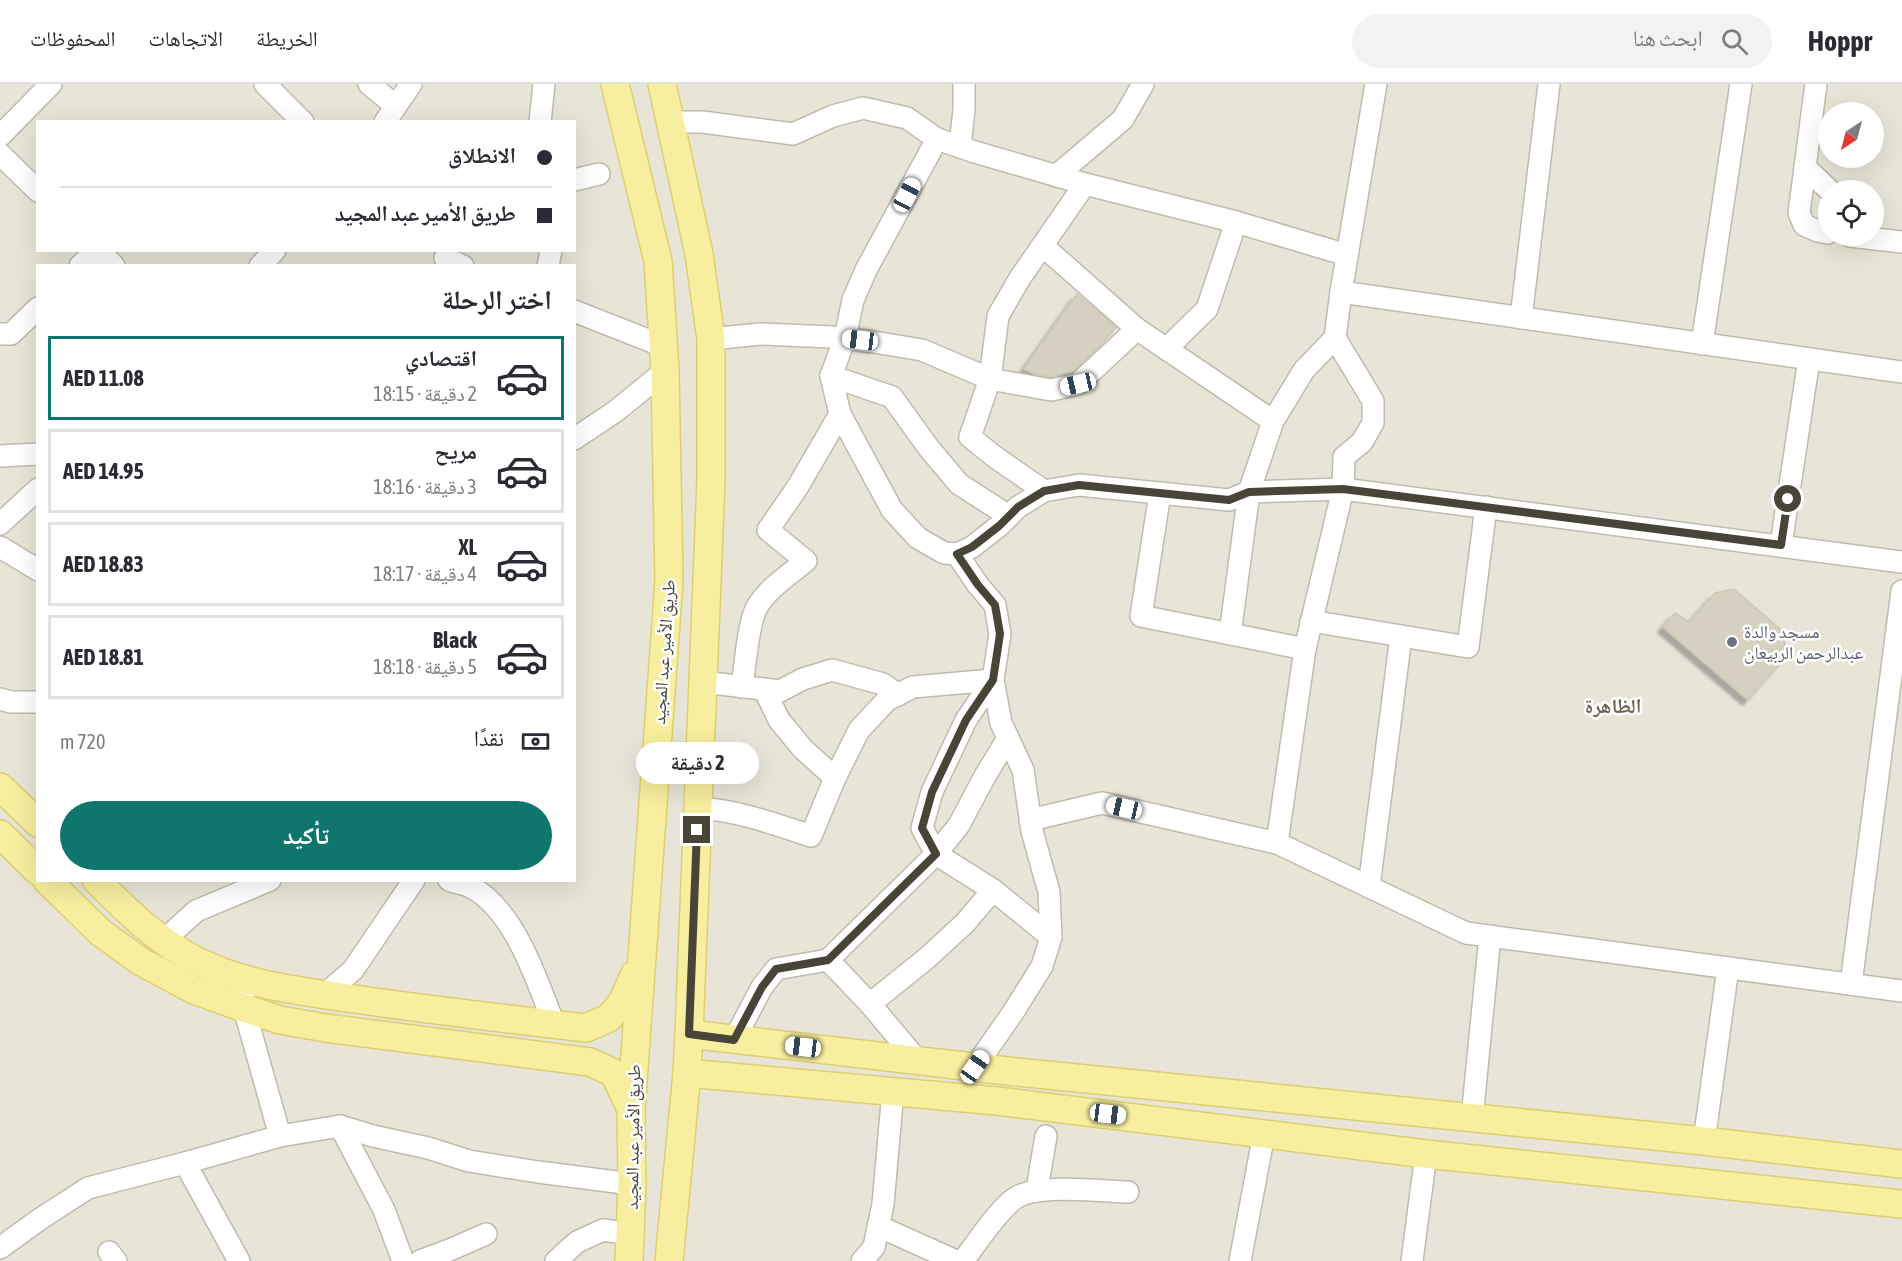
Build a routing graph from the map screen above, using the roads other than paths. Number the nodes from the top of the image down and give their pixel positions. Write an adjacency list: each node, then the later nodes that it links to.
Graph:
1 (51, 84): 18 (street)
2 (265, 84): 15 (street)
3 (369, 84): 14 (street)
4 (411, 84): 14 (street)
5 (544, 84): 16 (street)
6 (615, 84): 54 (main road, طريق الأمير عبد المجيد)
7 (662, 84): 17 (main road)
8 (964, 84): 20 (street)
9 (1143, 84): 24 (street)
10 (1376, 84): 38 (street)
11 (1549, 84): 46 (street)
12 (1741, 84): 52 (street)
13 (1816, 84): 22 (street)
14 (391, 114)
15 (301, 120)
16 (540, 120)
17 (671, 122): 19 (street); 51 (main road)
18 (0, 136)
19 (937, 139): 20 (street); 49 (street)
20 (960, 147): 24 (street)
21 (0, 154): 28 (street)
22 (1805, 166): 26 (street); 30 (street)
23 (599, 174): 25 (street)
24 (1056, 176): 27 (street)
25 (576, 180)
26 (1819, 180)
27 (1085, 184): 29 (street); 33 (street)
28 (36, 188)
29 (1236, 222): 38 (street); 53 (street)
30 (1818, 231)
31 (1884, 239): 32 (street)
32 (1902, 242)
33 (1042, 246): 47 (street); 58 (street)
34 (95, 252): 39 (street)
35 (99, 252): 40 (street)
36 (273, 252): 41 (street)
37 (275, 252): 42 (street)
38 (1347, 255): 43 (street)
39 (82, 264)
40 (112, 264)
41 (262, 264)
42 (286, 264)
43 (1341, 292): 46 (street); 50 (street)
44 (36, 310): 48 (street)
45 (576, 312): 54 (street)
46 (1521, 318): 52 (street)
47 (1137, 329): 53 (street); 58 (street)
48 (0, 334)
49 (845, 338): 51 (street); 57 (street); 58 (street)
50 (1335, 338): 60 (street); 64 (street)
51 (711, 339): 83 (main road)
52 (1702, 344): 55 (street)
53 (1166, 349): 60 (street)
54 (664, 358): 61 (street); 109 (main road, طريق الأمير عبد المجيد)
55 (1809, 359): 56 (street); 72 (street)
56 (1902, 372)
57 (831, 376): 59 (street); 70 (street)
58 (990, 379): 66 (street)
59 (840, 414): 74 (street); 84 (street)
60 (1273, 421): 67 (street)
61 (576, 438)
62 (36, 454): 63 (street)
63 (0, 456)
64 (1343, 489): 67 (street); 69 (street); 78 (street)
65 (36, 491): 71 (street)
66 (1044, 491): 68 (street); 70 (street)
67 (1249, 492): 68 (street); 79 (street)
68 (1160, 493): 79 (street)
69 (1486, 507): 72 (street); 80 (street)
70 (1009, 516): 74 (street)
71 (0, 524)
72 (1781, 545): 75 (street)
73 (0, 547): 76 (street)
74 (957, 554): 82 (street)
75 (1902, 562)
76 (36, 569)
77 (1902, 591): 113 (street)
78 (1311, 621): 80 (street); 81 (street)
79 (1230, 634): 81 (street)
80 (1401, 636): 104 (street)
81 (1305, 650): 96 (street)
82 (993, 680): 86 (street); 89 (street); 97 (street)
83 (703, 682): 84 (street); 92 (main road)
84 (742, 687): 85 (street)
85 (764, 689): 86 (street); 90 (street)
86 (898, 695): 90 (street)
87 (0, 699): 88 (street)
88 (36, 702)
89 (1008, 738): 93 (street); 97 (street)
90 (835, 778): 92 (street)
91 (0, 787): 94 (main road)
92 (698, 808): 119 (main road)
93 (1030, 820): 96 (street); 107 (street)
94 (36, 821)
95 (0, 834): 98 (main road)
96 (1278, 843): 104 (street)
97 (936, 854): 105 (street); 110 (street)
98 (36, 869)
99 (49, 882): 117 (main road)
100 (98, 882): 108 (main road)
101 (265, 882): 108 (street)
102 (413, 882): 115 (street)
103 (455, 882): 118 (street)
104 (1369, 887): 106 (street)
105 (993, 890): 107 (street); 116 (street)
106 (1490, 936): 111 (street); 126 (street)
107 (1051, 937): 122 (street)
108 (163, 941): 112 (main road)
109 (641, 960): 118 (main road); 125 (main road, طريق الأمير عبد المجيد)
110 (828, 960): 116 (street); 120 (street)
111 (1728, 968): 113 (street); 131 (street)
112 (240, 978): 115 (main road); 117 (street)
113 (1851, 984): 114 (street)
114 (1902, 991)
115 (324, 995): 118 (main road)
116 (870, 1004): 121 (street)
117 (244, 1008): 125 (main road); 129 (street)
118 (555, 1024)
119 (689, 1034): 120 (main road); 123 (main road)
120 (734, 1040): 121 (main road)
121 (918, 1060): 122 (main road)
122 (975, 1067): 126 (main road)
123 (687, 1073): 124 (main road); 149 (main road)
124 (893, 1091): 128 (main road); 140 (street)
125 (631, 1110): 136 (main road, طريق الأمير عبد المجيد)
126 (1475, 1118): 131 (main road); 133 (main road)
127 (340, 1126): 129 (street); 136 (street); 145 (street)
128 (1264, 1134): 132 (main road); 153 (street)
129 (280, 1136): 134 (street)
130 (1046, 1136): 137 (street)
131 (1704, 1141): 135 (main road)
132 (1426, 1154): 133 (main road); 154 (street)
133 (1475, 1160): 139 (main road)
134 (185, 1163): 143 (street); 144 (street)
135 (1902, 1164)
136 (632, 1184): 142 (main road, طريق الأمير عبد المجيد)
137 (1037, 1189): 138 (street); 152 (street)
138 (1128, 1192)
139 (1902, 1204)
140 (878, 1226): 150 (street); 151 (street)
141 (486, 1234): 146 (street)
142 (631, 1234): 147 (street); 148 (main road, طريق الأمير عبد المجيد)
143 (0, 1248)
144 (239, 1261)
145 (403, 1261)
146 (420, 1261)
147 (556, 1261)
148 (629, 1261)
149 (669, 1261)
150 (862, 1261)
151 (956, 1261)
152 (963, 1261)
153 (1240, 1261)
154 (1412, 1261)

